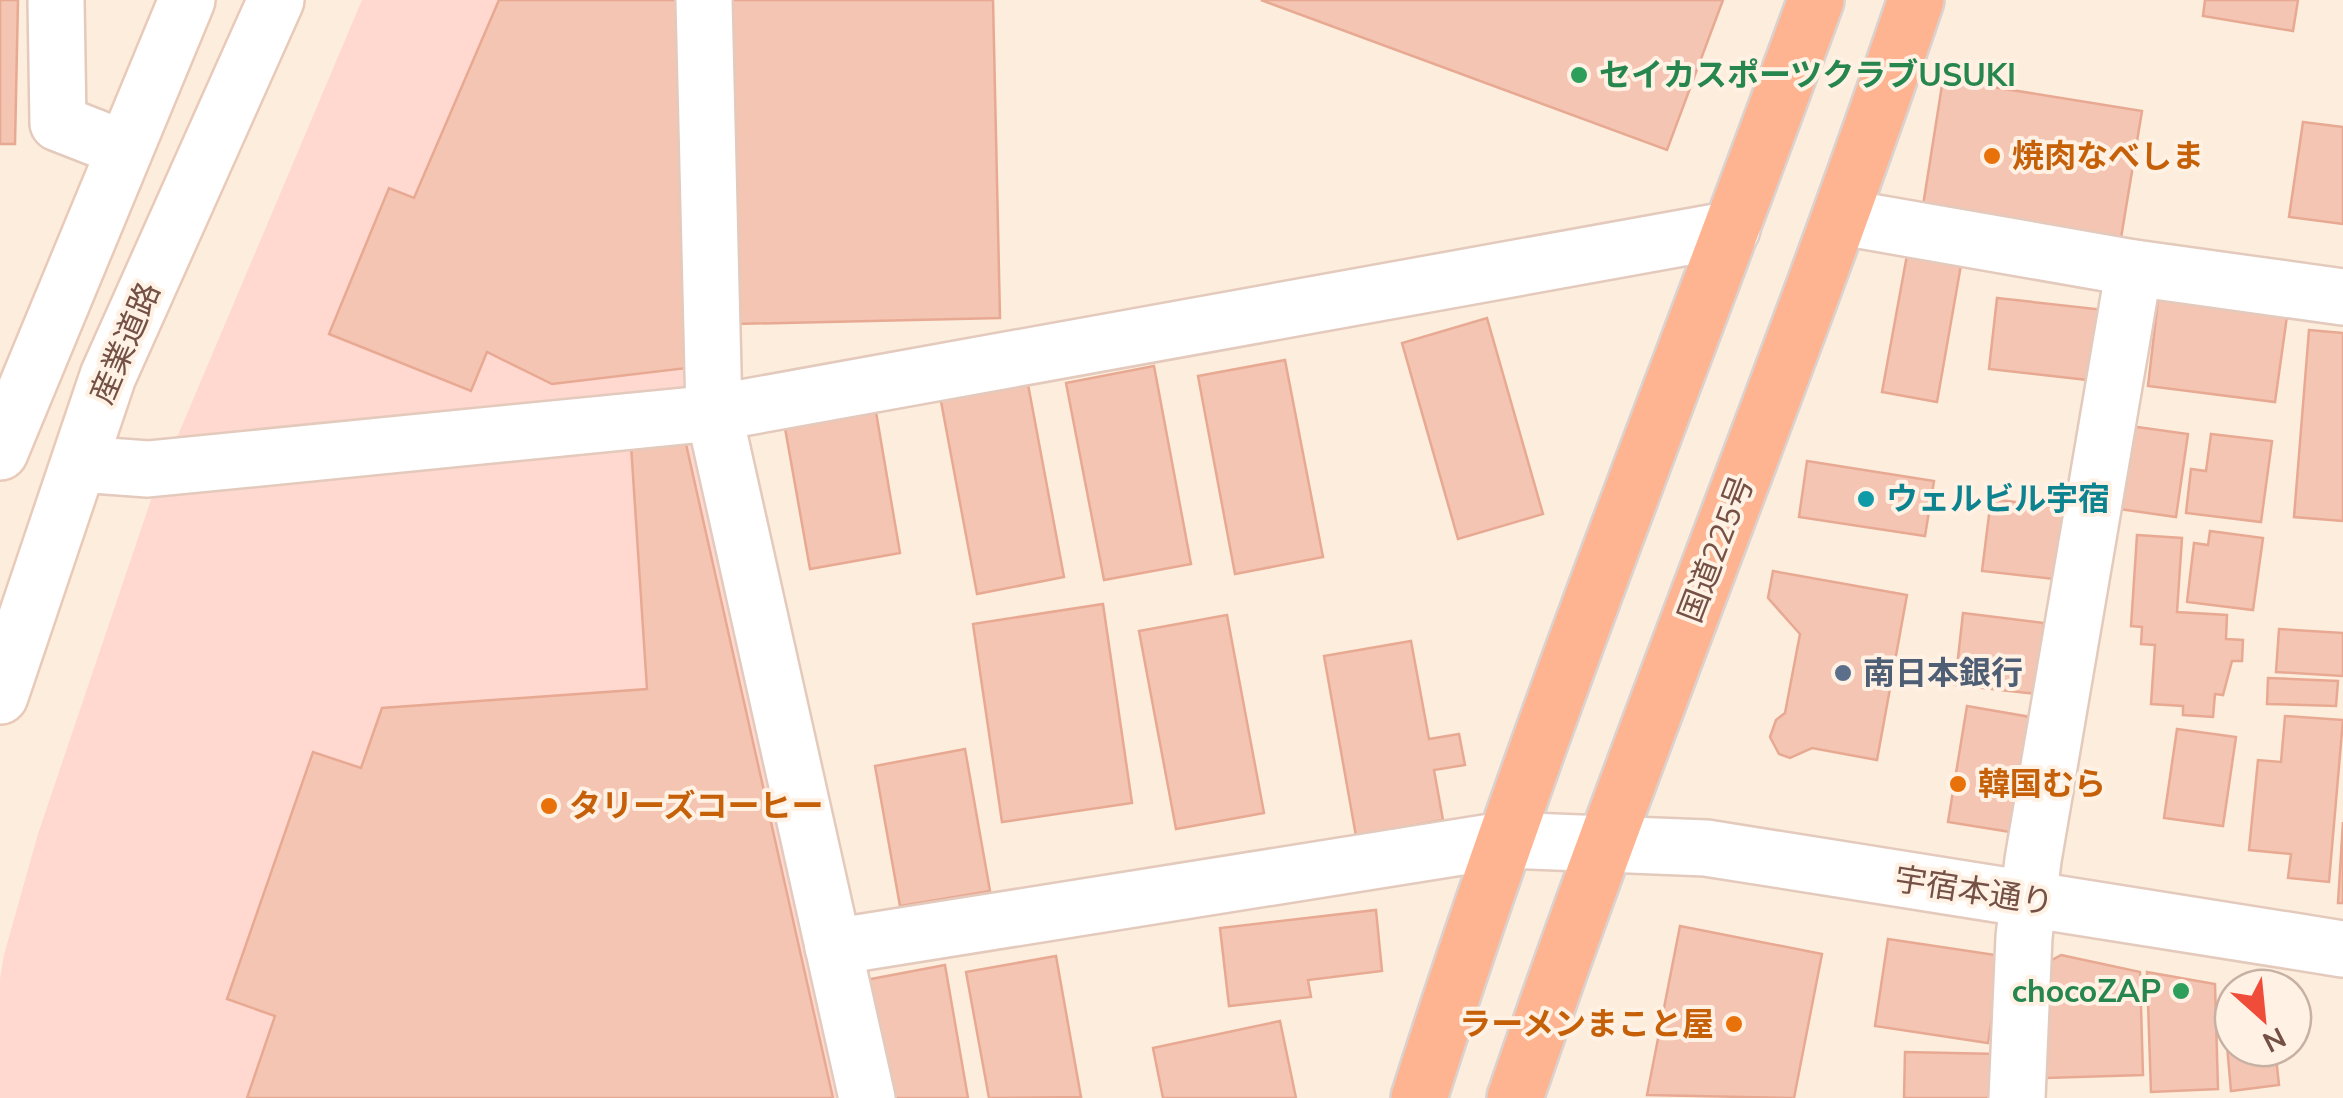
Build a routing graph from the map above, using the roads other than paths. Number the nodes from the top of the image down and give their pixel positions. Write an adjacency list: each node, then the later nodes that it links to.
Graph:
1 (56, 0): 7 (street)
2 (187, 0): 7 (street)
3 (276, 0): 14 (street, 産業道路)
4 (704, 0): 12 (street)
5 (1816, 0): 9 (highway)
6 (1916, 0): 8 (highway, 国道225号)
7 (122, 148): 13 (street)
8 (1842, 217): 10 (street); 17 (highway, 国道225号)
9 (1732, 229): 12 (street); 16 (highway)
10 (2134, 268): 11 (street); 18 (street)
11 (2343, 297)
12 (714, 413): 14 (street); 19 (street)
13 (0, 452)
14 (79, 464): 15 (street, 産業道路)
15 (0, 696)
16 (1504, 840): 17 (street, 宇宿本通り); 19 (street, 宇宿本通り); 22 (highway)
17 (1604, 845): 18 (street, 宇宿本通り); 23 (highway, 国道225号)
18 (2028, 900): 20 (street, 宇宿本通り); 24 (street)
19 (833, 947): 21 (street)
20 (2343, 949)
21 (866, 1098)
22 (1419, 1098)
23 (1515, 1098)
24 (2017, 1098)

